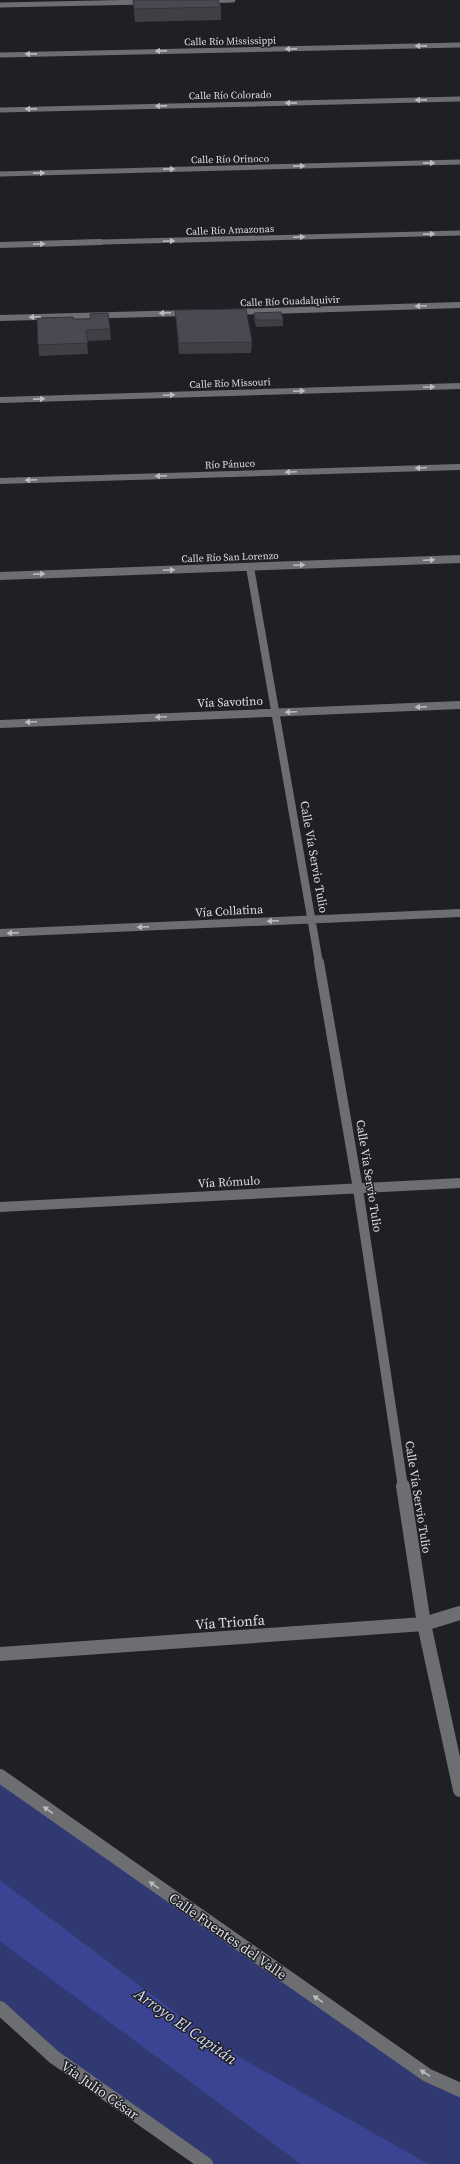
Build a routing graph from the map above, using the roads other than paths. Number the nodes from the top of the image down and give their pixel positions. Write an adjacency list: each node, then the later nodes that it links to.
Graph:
1 (233, 0): 2 (street)
2 (202, 1)
3 (155, 2): 4 (street)
4 (0, 5)
5 (460, 45): 6 (street, Calle Río Mississippi, one-way to 6)
6 (0, 55)
7 (460, 99): 8 (street, Calle Río Colorado, one-way to 8)
8 (0, 110)
9 (460, 162): 10 (street, Calle Río Orinoco, one-way to 9)
10 (0, 174)
11 (460, 233): 12 (street, Calle Río Amazonas, one-way to 11)
12 (0, 246)
13 (460, 305): 15 (street, Calle Río Guadalquivir, one-way to 15)
14 (199, 312): 16 (street, one-way to 16)
15 (230, 312)
16 (0, 318)
17 (460, 386): 18 (street, Calle Río Missouri, one-way to 17)
18 (0, 400)
19 (460, 467): 20 (street, Río Pánuco, one-way to 20)
20 (0, 481)
21 (460, 559): 22 (street, Calle Río San Lorenzo, one-way to 21)
22 (250, 567): 23 (street, Calle Río San Lorenzo, one-way to 22); 25 (street, Calle Vía Servio Tulio)
23 (0, 576)
24 (460, 706): 25 (street, Vía Savotino, one-way to 25)
25 (274, 712): 26 (street, Vía Savotino, one-way to 26); 28 (street, Calle Vía Servio Tulio)
26 (0, 724)
27 (460, 912): 28 (street, Vía Collatina)
28 (312, 920): 29 (street, Vía Collatina, one-way to 29); 31 (street, Calle Vía Servio Tulio)
29 (0, 933)
30 (460, 1183): 31 (street, Vía Rómulo)
31 (358, 1189): 32 (street, Vía Rómulo); 34 (street, Calle Vía Servio Tulio)
32 (0, 1207)
33 (460, 1613): 34 (street, Vía Trionfa)
34 (424, 1624): 35 (street, Vía Trionfa); 37 (street, Calle Vía Servio Tulio)
35 (0, 1654)
36 (0, 1776): 39 (street, Calle Fuentes del Valle, one-way to 36)
37 (460, 1790)
38 (0, 2008): 40 (street, Vía Julio César)
39 (460, 2090)
40 (206, 2164)

